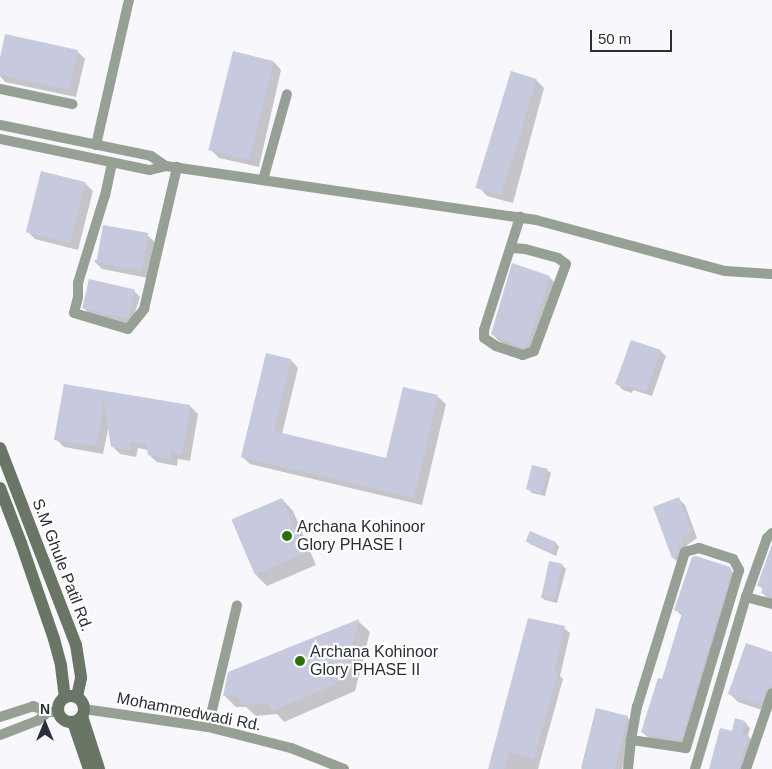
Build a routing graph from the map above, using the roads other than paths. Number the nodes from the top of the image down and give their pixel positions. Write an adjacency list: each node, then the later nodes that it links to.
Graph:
1 (129, 0): 7 (street)
2 (0, 89): 4 (street)
3 (287, 94): 11 (street)
4 (72, 104)
5 (0, 125): 7 (street)
6 (0, 139): 8 (street)
7 (96, 145): 9 (street)
8 (112, 163): 9 (street); 10 (street)
9 (166, 166): 10 (street)
10 (177, 167): 11 (street)
11 (263, 180): 12 (street)
12 (520, 217): 13 (street); 14 (street)
13 (512, 248): 13 (street)
14 (772, 274)
15 (0, 448): 22 (street, S.M Ghule Patil Rd.)
16 (0, 488): 22 (street, S.M Ghule Patil Rd.)
17 (772, 533): 18 (street)
18 (746, 598): 19 (street); 33 (street)
19 (772, 604)
20 (237, 605): 26 (street)
21 (772, 693): 34 (street)
22 (71, 697): 23 (street); 24 (street)
23 (53, 712): 24 (street); 25 (street); 27 (street)
24 (80, 716): 26 (street, Mohammedwadi Rd.); 29 (street); 30 (street)
25 (0, 717)
26 (208, 727): 31 (street, Mohammedwadi Rd.)
27 (0, 735)
28 (631, 740): 28 (street); 32 (street)
29 (89, 769)
30 (99, 769)
31 (344, 769)
32 (628, 769)
33 (695, 769)
34 (746, 769)

